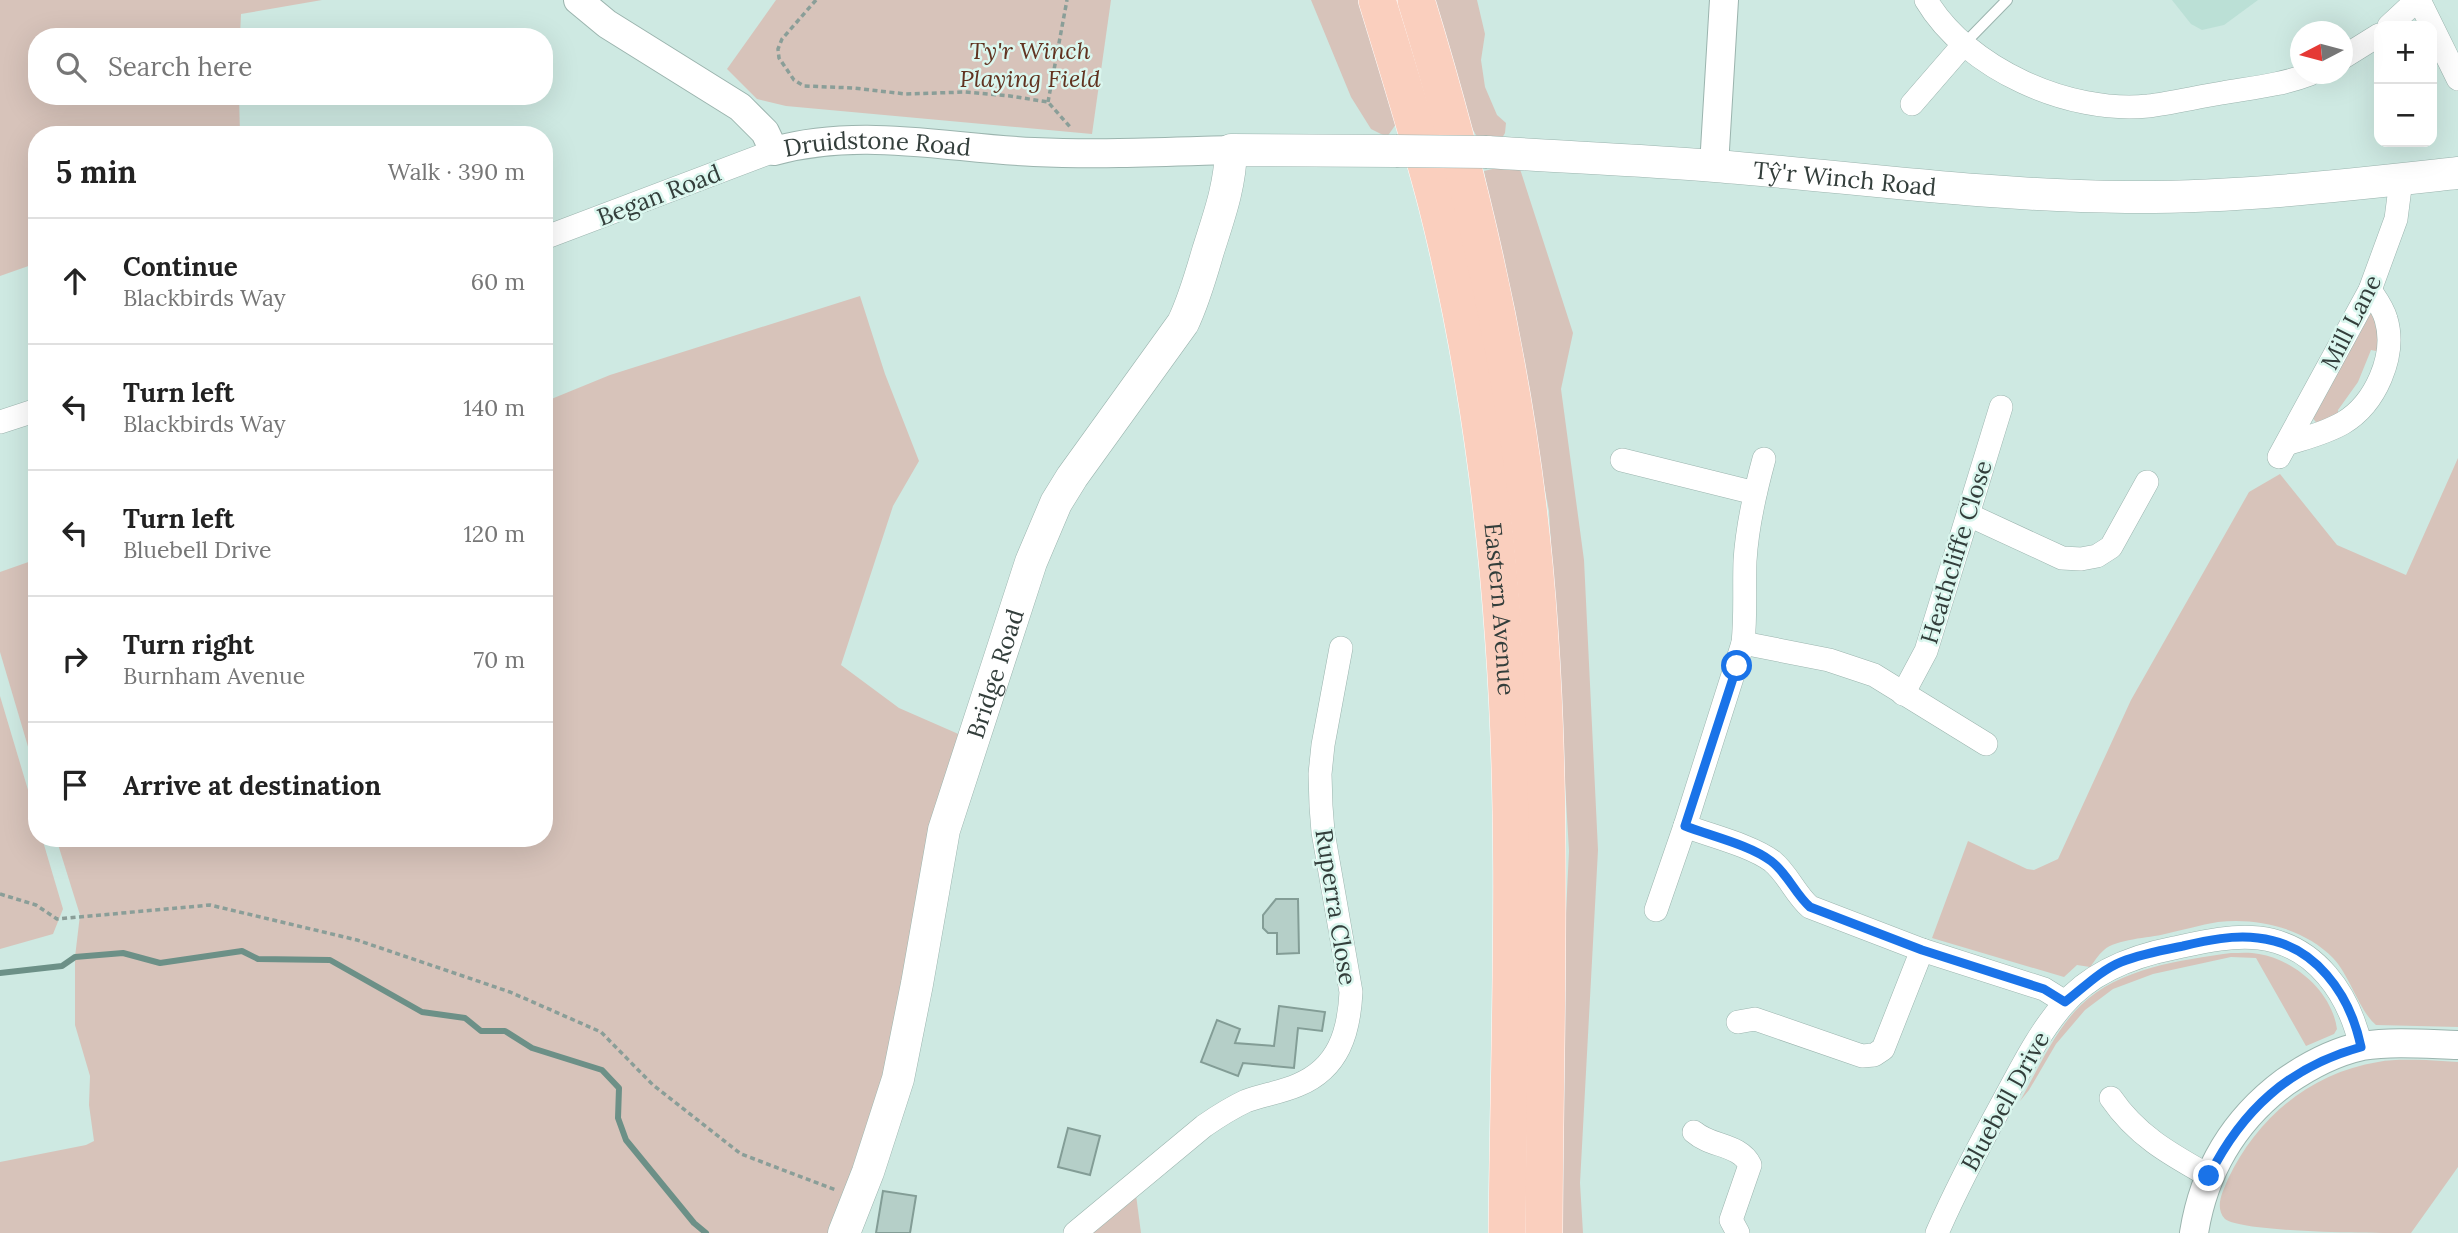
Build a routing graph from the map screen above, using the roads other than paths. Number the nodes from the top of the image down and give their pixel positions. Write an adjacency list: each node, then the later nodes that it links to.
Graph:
1 (578, 0): 16 (street, Druidstone Road)
2 (1377, 0): 46 (highway, Eastern Avenue)
3 (1416, 0): 47 (highway, Eastern Avenue)
4 (1724, 0): 17 (street)
5 (1926, 0): 10 (street)
6 (2007, 0): 10 (lane)
7 (2418, 0): 8 (street); 12 (street)
8 (2395, 21)
9 (2374, 37): 11 (street)
10 (1964, 44): 13 (street); 14 (street)
11 (2353, 51)
12 (2458, 79)
13 (2290, 80)
14 (1912, 104)
15 (1231, 150): 16 (street, Druidstone Road); 17 (main road, Tŷ'r Winch Road, bridge); 44 (main road, Bridge Road)
16 (774, 151): 20 (street, Began Road)
17 (1714, 166): 19 (main road, Tŷ'r Winch Road)
18 (2458, 173): 19 (main road, Tŷ'r Winch Road)
19 (2400, 180): 21 (street, Mill Lane)
20 (553, 235)
21 (2370, 290): 21 (street, Mill Lane)
22 (2001, 407): 29 (street, Heathcliffe Close)
23 (28, 413): 24 (street)
24 (0, 422)
25 (1764, 459): 28 (street)
26 (1622, 460): 28 (street)
27 (2147, 482): 29 (street)
28 (1755, 493): 30 (street)
29 (1969, 515): 32 (street, Heathcliffe Close)
30 (1743, 643): 32 (street); 34 (street)
31 (1342, 648): 45 (street, Ruperra Close)
32 (1903, 694): 33 (street)
33 (1986, 744)
34 (1685, 826): 35 (street); 36 (street)
35 (1656, 910)
36 (1922, 950): 37 (street); 38 (street)
37 (2065, 1002): 40 (street, Bluebell Drive); 49 (street, Bluebell Drive)
38 (1738, 1022)
39 (2458, 1045): 40 (street)
40 (2361, 1047): 43 (street)
41 (2111, 1098): 43 (street)
42 (1694, 1132): 48 (street)
43 (2209, 1176): 50 (street)
44 (844, 1233)
45 (1075, 1233)
46 (1507, 1233)
47 (1544, 1233)
48 (1738, 1233)
49 (1937, 1233)
50 (2194, 1233)

